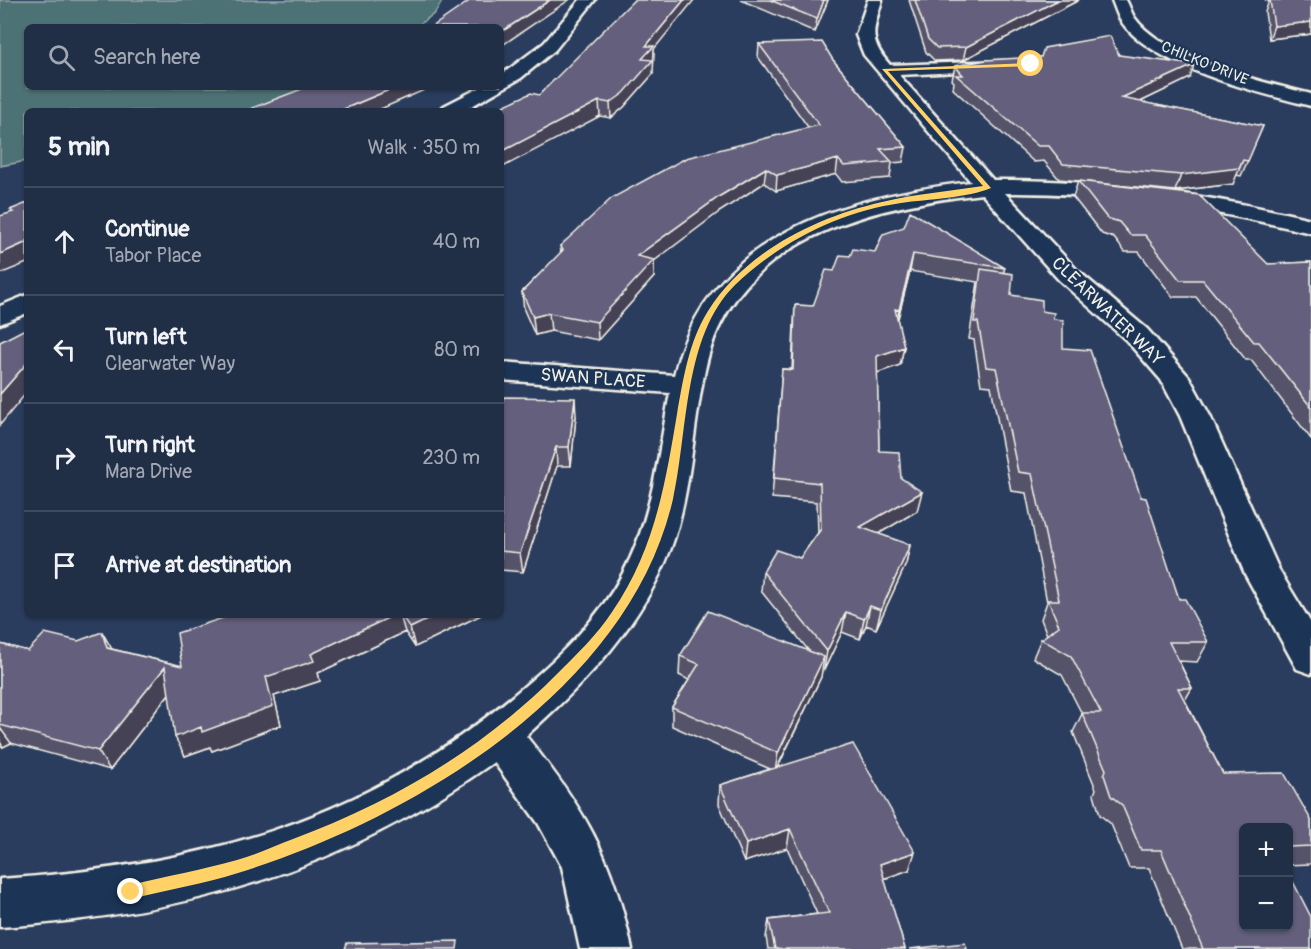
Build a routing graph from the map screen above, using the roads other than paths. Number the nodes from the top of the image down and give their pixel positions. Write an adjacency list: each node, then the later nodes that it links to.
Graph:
1 (588, 0): 6 (street)
2 (875, 0): 5 (street, CLEARWATER WAY)
3 (1119, 0): 8 (street, CHILKO DRIVE)
4 (1019, 64): 5 (street)
5 (884, 70): 10 (street, CLEARWATER WAY)
6 (504, 81)
7 (489, 90): 9 (street)
8 (1311, 100)
9 (455, 108)
10 (988, 188): 11 (street); 15 (street); 16 (street, CLEARWATER WAY)
11 (1311, 225)
12 (24, 304): 13 (street)
13 (0, 316)
14 (504, 371): 15 (street, SWAN PLACE)
15 (686, 385): 17 (street)
16 (1311, 658)
17 (499, 735): 18 (street); 19 (street)
18 (0, 903)
19 (606, 949)

